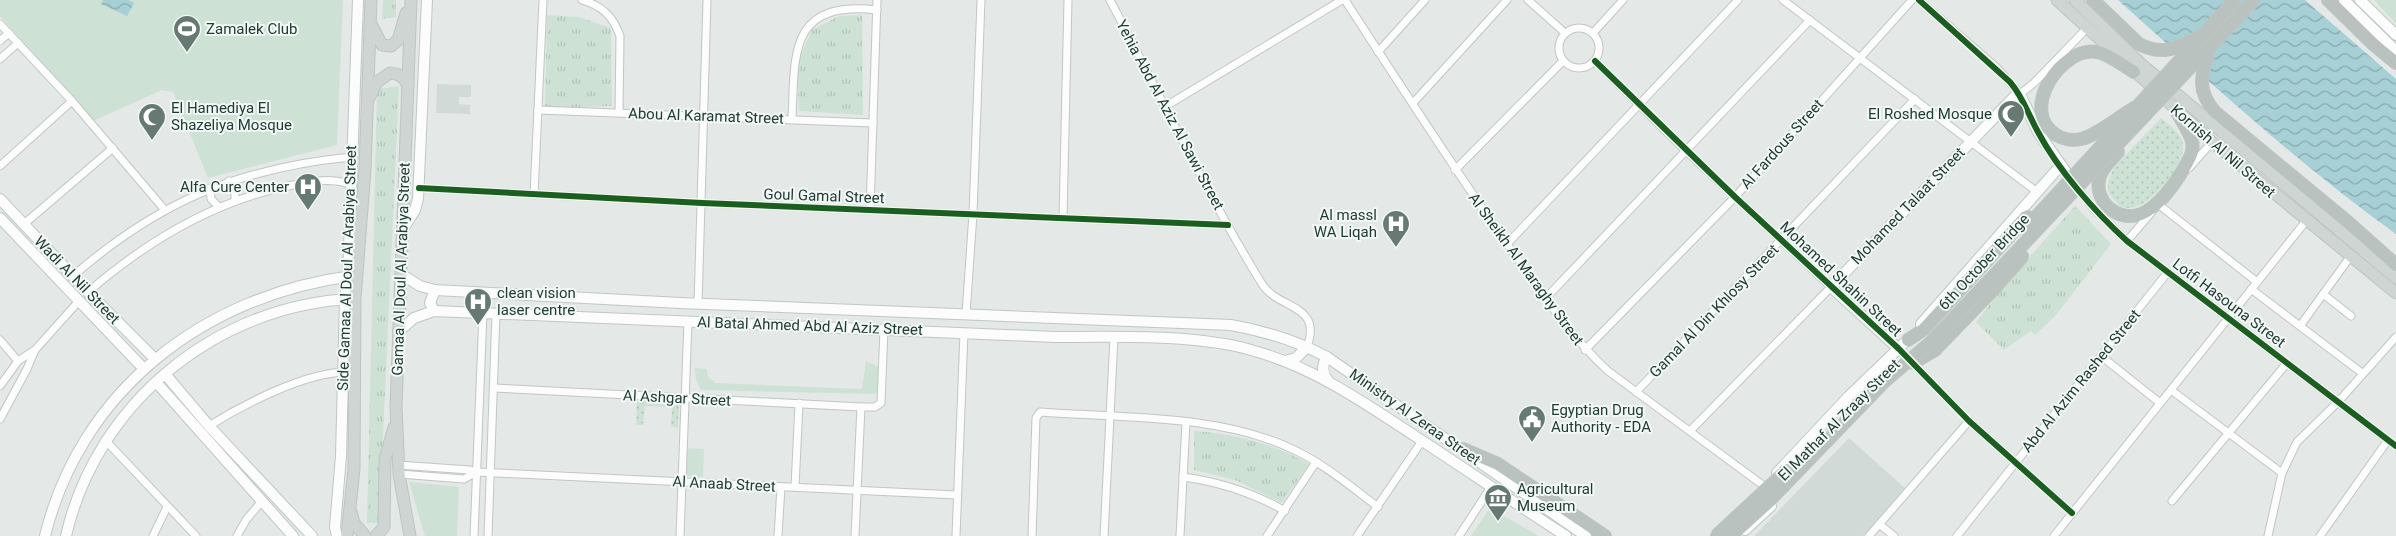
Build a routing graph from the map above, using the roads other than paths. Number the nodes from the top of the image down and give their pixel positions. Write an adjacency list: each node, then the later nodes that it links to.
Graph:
1 (358, 0): 70 (street, Side Gamaa Al Doul Al Arabiya Street)
2 (372, 0): 32 (main road)
3 (411, 0): 32 (main road); 49 (main road, Gamaa Al Doul Al Arabiya Street)
4 (427, 0): 77 (street)
5 (543, 0): 58 (street)
6 (582, 0): 60 (street)
7 (707, 0): 61 (street)
8 (878, 0): 29 (street)
9 (981, 0): 89 (street)
10 (1068, 0): 91 (street)
11 (1110, 0): 55 (street, Yehia Abd Al Aziz Al Sawi Street)
12 (1343, 0): 42 (street, Al Sheikh Al Maraghy Street); 55 (street)
13 (1425, 0): 42 (street)
14 (1507, 0): 54 (street)
15 (1528, 0): 35 (street)
16 (1623, 0): 36 (street)
17 (1738, 0): 56 (street)
18 (1783, 0): 30 (street)
19 (1912, 0): 43 (street, Al Fardous Street)
20 (1919, 0): 50 (street)
21 (2057, 0): 33 (main road, Kornish Al Nil Street)
22 (2075, 0): 105 (main road, Kornish Al Nil Street)
23 (2093, 0): 39 (highway)
24 (2235, 0): 39 (highway, 6th October Bridge, bridge)
25 (2254, 0): 39 (highway, 6th October Bridge, bridge)
26 (2328, 0): 47 (highway)
27 (2344, 0): 41 (street)
28 (2360, 0): 37 (street)
29 (877, 10): 62 (street); 63 (street)
30 (1810, 20): 43 (street); 69 (street)
31 (0, 24): 34 (street)
32 (371, 24): 53 (main road)
33 (2087, 28): 48 (main road, Kornish Al Nil Street); 50 (street, Mohamed Talaat Street)
34 (9, 33): 38 (street); 40 (street)
35 (1565, 33): 36 (street); 45 (street)
36 (1593, 33): 46 (street)
37 (2396, 34)
38 (0, 41)
39 (2206, 41): 57 (highway, 6th October Bridge, bridge); 100 (highway)
40 (18, 43): 44 (street); 52 (street)
41 (2396, 51)
42 (1378, 52): 54 (street, Al Sheikh Al Maraghy Street)
43 (1860, 57): 51 (street); 81 (street, Al Fardous Street)
44 (0, 59)
45 (1563, 61): 46 (street); 73 (street)
46 (1595, 61): 56 (street, Mohamed Shahin Street)
47 (2396, 63)
48 (2134, 72): 57 (highway); 59 (main road, Kornish Al Nil Street)
49 (408, 86): 53 (main road); 95 (main road, Gamaa Al Doul Al Arabiya Street)
50 (2020, 94): 65 (street, Mohamed Talaat Street); 71 (street, Lotfi Hasouna Street)
51 (1915, 99): 65 (street); 96 (street, Gamal Al Din Khlosy Street)
52 (72, 101): 68 (street); 72 (street)
53 (367, 103): 104 (main road)
54 (1413, 104): 73 (street, Al Sheikh Al Maraghy Street)
55 (1166, 106): 94 (street, Yehia Abd Al Aziz Al Sawi Street)
56 (1640, 106): 69 (street, Mohamed Shahin Street); 98 (street)
57 (2142, 108): 64 (highway, 6th October Bridge, bridge); 67 (highway, 6th October Bridge, bridge); 85 (highway, bridge)
58 (538, 110): 60 (street, Abou Al Karamat Street); 80 (street)
59 (2176, 110): 66 (main road, Kornish Al Nil Street); 85 (highway)
60 (619, 113): 61 (street, Abou Al Karamat Street)
61 (705, 116): 62 (street, Abou Al Karamat Street); 84 (street)
62 (792, 120): 63 (street, Abou Al Karamat Street)
63 (873, 122): 88 (street)
64 (2122, 123): 134 (highway, bridge); 201 (highway, 6th October Bridge, bridge)
65 (1969, 141): 79 (street); 108 (street, Mohamed Talaat Street)
66 (2212, 142): 85 (street); 92 (main road, Kornish Al Nil Street)
67 (2117, 143): 144 (highway, bridge); 228 (highway, 6th October Bridge, bridge)
68 (113, 148): 87 (street); 93 (street)
69 (1686, 151): 81 (street, Mohamed Shahin Street); 115 (street)
70 (351, 157): 74 (street); 75 (street, Side Gamaa Al Doul Al Arabiya Street)
71 (2060, 165): 78 (street, Lotfi Hasouna Street); 79 (street, El Mathaf Al Zraay Street)
72 (0, 166)
73 (1455, 170): 98 (street, Al Sheikh Al Maraghy Street)
74 (229, 181): 76 (street); 83 (street)
75 (350, 184): 83 (street); 104 (street, Side Gamaa Al Doul Al Arabiya Street)
76 (210, 188): 86 (street); 87 (street)
77 (419, 188): 80 (street, Goul Gamal Street); 95 (street)
78 (2078, 190): 97 (street, Lotfi Hasouna Street); 144 (street, El Mathaf Al Zraay Street)
79 (2037, 192): 134 (street, El Mathaf Al Zraay Street)
80 (534, 195): 84 (street, Goul Gamal Street)
81 (1734, 197): 96 (street, Mohamed Shahin Street); 138 (street, Al Fardous Street)
82 (0, 199): 93 (street, Wadi Al Nil Street)
83 (235, 201): 86 (street)
84 (702, 203): 88 (street, Goul Gamal Street); 117 (street)
85 (2154, 206): 97 (street); 106 (street)
86 (218, 207): 111 (street)
87 (164, 209): 103 (street)
88 (870, 210): 89 (street, Goul Gamal Street)
89 (973, 214): 91 (street, Goul Gamal Street); 122 (street)
90 (0, 218): 116 (street, Wadi Al Nil Street)
91 (1063, 218): 94 (street, Goul Gamal Street)
92 (2306, 221): 99 (main road, Kornish Al Nil Street); 106 (street)
93 (24, 224): 103 (street, Wadi Al Nil Street)
94 (1228, 225): 136 (street, Yehia Abd Al Aziz Al Sawi Street)
95 (403, 229): 102 (main road, Gamaa Al Doul Al Arabiya Street)
96 (1781, 241): 108 (street, Mohamed Shahin Street); 155 (street, Gamal Al Din Khlosy Street)
97 (2127, 241): 101 (street, Lotfi Hasouna Street)
98 (1507, 244): 115 (street, Al Sheikh Al Maraghy Street)
99 (2350, 257): 112 (main road, Kornish Al Nil Street); 113 (street)
100 (2396, 265)
101 (2168, 272): 124 (street, Lotfi Hasouna Street); 139 (street, Abd Al Azim Rashed Street)
102 (401, 274): 110 (street, Al Batal Ahmed Abd Al Aziz Street); 129 (main road, Gamaa Al Doul Al Arabiya Street)
103 (73, 276): 111 (street, Wadi Al Nil Street)
104 (352, 276): 107 (street); 114 (main road)
105 (2396, 278)
106 (2257, 282): 109 (street)
107 (299, 285): 118 (street); 141 (street)
108 (1831, 287): 134 (street, Mohamed Shahin Street); 167 (street, Mohamed Talaat Street)
109 (2251, 289): 124 (street); 127 (street)
110 (435, 290): 117 (street, Al Batal Ahmed Abd Al Aziz Street); 119 (street)
111 (88, 292): 141 (street, Wadi Al Nil Street)
112 (2396, 293)
113 (2324, 294): 123 (street); 127 (street)
114 (350, 299): 118 (street); 147 (main road)
115 (1545, 299): 138 (street, Al Sheikh Al Maraghy Street)
116 (78, 302): 137 (street); 146 (street, Wadi Al Nil Street)
117 (698, 304): 122 (street, Al Batal Ahmed Abd Al Aziz Street)
118 (305, 305): 149 (street)
119 (434, 311): 120 (street, Al Batal Ahmed Abd Al Aziz Street); 129 (street, Al Batal Ahmed Abd Al Aziz Street)
120 (482, 313): 121 (street, Al Batal Ahmed Abd Al Aziz Street); 177 (street)
121 (496, 314): 125 (street, Al Batal Ahmed Abd Al Aziz Street); 153 (street)
122 (966, 314): 126 (street, Al Batal Ahmed Abd Al Aziz Street); 130 (street)
123 (2351, 316)
124 (2228, 318): 145 (street, Lotfi Hasouna Street); 154 (street)
125 (688, 320): 128 (street, Al Batal Ahmed Abd Al Aziz Street); 156 (street)
126 (1231, 325): 136 (street, Ministry Al Zeraa Street)
127 (2300, 326): 148 (street)
128 (884, 329): 130 (street, Al Batal Ahmed Abd Al Aziz Street); 160 (street)
129 (398, 332): 164 (main road, Gamaa Al Doul Al Arabiya Street)
130 (964, 332): 131 (street, Al Batal Ahmed Abd Al Aziz Street); 189 (street)
131 (1114, 337): 135 (street, Al Batal Ahmed Abd Al Aziz Street); 161 (street)
132 (2396, 337): 148 (street)
133 (0, 340): 142 (street)
134 (1903, 344): 144 (street, Mohamed Shahin Street); 184 (street, El Mathaf Al Zraay Street)
135 (1228, 345): 143 (street, Ministry Al Zeraa Street)
136 (1307, 346): 140 (street, Ministry Al Zeraa Street); 143 (street)
137 (35, 350): 142 (street); 162 (street)
138 (1585, 350): 155 (street, Al Sheikh Al Maraghy Street)
139 (2100, 356): 159 (street); 175 (street, Abd Al Azim Rashed Street)
140 (1327, 357): 151 (street); 173 (street, Ministry Al Zeraa Street)
141 (155, 359): 146 (street)
142 (18, 361): 152 (street)
143 (1285, 362): 151 (street, Ministry Al Zeraa Street)
144 (1913, 363): 163 (street, Mohamed Shahin Street); 229 (street, El Mathaf Al Zraay Street)
145 (2287, 363): 157 (street, Lotfi Hasouna Street); 168 (street)
146 (144, 370): 178 (street)
147 (350, 372): 166 (street); 194 (main road); 209 (street, Side Gamaa Al Doul Al Arabiya Street)
148 (2362, 373): 157 (street)
149 (165, 374): 150 (street); 166 (street)
150 (156, 382): 169 (street); 191 (street)
151 (1329, 382): 171 (street, Ministry Al Zeraa Street)
152 (0, 386)
153 (494, 388): 156 (street, Al Ashgar Street); 179 (street)
154 (2171, 390): 159 (street); 168 (street)
155 (1636, 392): 167 (street, Al Sheikh Al Maraghy Street)
156 (685, 400): 158 (street, Al Ashgar Street); 183 (street)
157 (2338, 402): 170 (street, Lotfi Hasouna Street); 180 (street)
158 (800, 403): 160 (street, Al Ashgar Street); 187 (street)
159 (2160, 403): 198 (street)
160 (861, 407): 188 (street)
161 (1110, 417): 165 (street); 220 (street); 221 (street)
162 (0, 420)
163 (1969, 421): 175 (street, Mohamed Shahin Street); 199 (street)
164 (396, 422): 176 (main road, Gamaa Al Doul Al Arabiya Street); 212 (main road)
165 (1186, 422): 174 (street); 181 (street)
166 (209, 426): 208 (street)
167 (1690, 431): 184 (street, Al Sheikh Al Maraghy Street)
168 (2228, 434): 180 (street); 192 (street)
169 (105, 440): 182 (street); 196 (street)
170 (2388, 440): 172 (street, Lotfi Hasouna Street); 235 (street)
171 (1422, 441): 186 (street, Ministry Al Zeraa Street); 195 (street)
172 (2396, 446)
173 (1463, 449): 200 (highway)
174 (1316, 462): 195 (street); 197 (street)
175 (2016, 462): 198 (street, Mohamed Shahin Street); 232 (street, Abd Al Azim Rashed Street)
176 (399, 469): 177 (street); 213 (main road, Gamaa Al Doul Al Arabiya Street)
177 (476, 472): 179 (street, Al Anaab Street); 214 (street)
178 (67, 473): 182 (street); 190 (street)
179 (490, 473): 183 (street, Al Anaab Street); 215 (street)
180 (2282, 473): 234 (street)
181 (1183, 477): 197 (street); 222 (street)
182 (84, 479): 193 (street)
183 (682, 482): 185 (street, Al Anaab Street); 216 (street)
184 (1764, 486): 201 (street, El Mathaf Al Zraay Street)
185 (781, 487): 187 (street, Al Anaab Street); 217 (street)
186 (1491, 487): 225 (street); 226 (street, Ministry Al Zeraa Street)
187 (795, 488): 188 (street, Al Anaab Street)
188 (858, 490): 189 (street, Al Anaab Street); 218 (street)
189 (957, 495): 219 (street)
190 (55, 500): 193 (street); 202 (street)
191 (262, 501): 206 (street); 207 (street)
192 (2172, 501)
193 (74, 504): 203 (street)
194 (350, 505): 210 (main road); 211 (main road)
195 (1378, 507): 224 (street)
196 (167, 508): 204 (street); 205 (street)
197 (1285, 511): 223 (street)
198 (2072, 513): 233 (street)
199 (1879, 524): 230 (street); 231 (street)
200 (1589, 532): 227 (highway)
201 (1714, 535)
202 (45, 536)
203 (66, 536)
204 (154, 536)
205 (196, 536)
206 (236, 536)
207 (293, 536)
208 (312, 536)
209 (337, 536)
210 (347, 536)
211 (364, 536)
212 (376, 536)
213 (410, 536)
214 (474, 536)
215 (488, 536)
216 (680, 536)
217 (778, 536)
218 (855, 536)
219 (956, 536)
220 (1032, 536)
221 (1104, 536)
222 (1180, 536)
223 (1267, 536)
224 (1357, 536)
225 (1459, 536)
226 (1566, 536)
227 (1605, 536)
228 (1730, 536)
229 (1739, 536)
230 (1869, 536)
231 (1894, 536)
232 (1957, 536)
233 (2054, 536)
234 (2268, 536)
235 (2320, 536)

